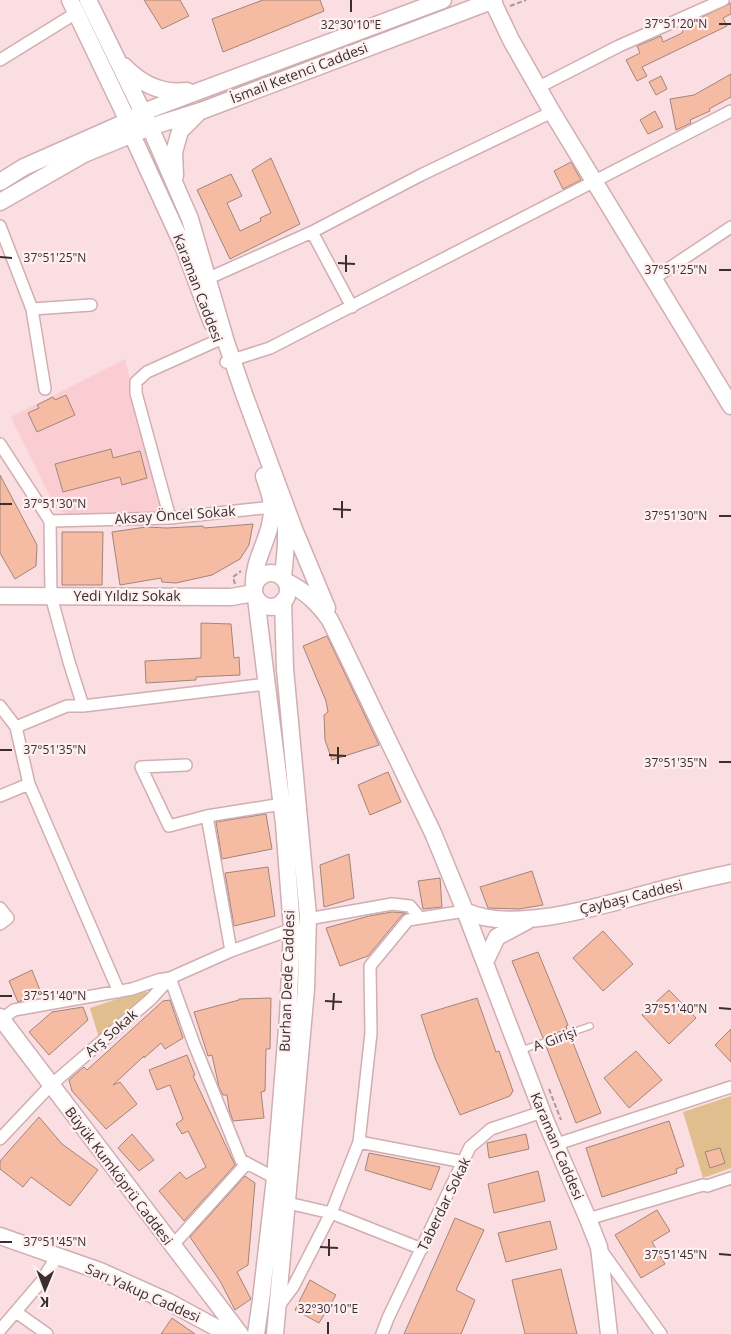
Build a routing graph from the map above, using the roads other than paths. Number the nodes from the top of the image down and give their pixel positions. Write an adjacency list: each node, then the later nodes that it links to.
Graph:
1 (88, 0): 6 (main road, Karaman Caddesi)
2 (443, 0): 9 (main road, İsmail Ketenci Caddesi)
3 (493, 0): 8 (main road); 10 (main road, İsmail Ketenci Caddesi)
4 (723, 0): 8 (street)
5 (73, 7): 7 (street); 15 (main road, Karaman Caddesi)
6 (116, 58): 9 (main road); 11 (main road, Karaman Caddesi)
7 (0, 60)
8 (539, 87): 12 (main road)
9 (204, 88): 11 (main road, İsmail Ketenci Caddesi)
10 (200, 111): 14 (main road, İsmail Ketenci Caddesi); 18 (main road)
11 (143, 112): 14 (main road, Karaman Caddesi); 15 (main road, İsmail Ketenci Caddesi)
12 (552, 112): 16 (main road); 22 (street)
13 (731, 112): 16 (street)
14 (150, 127): 15 (main road, İsmail Ketenci Caddesi); 18 (main road, Karaman Caddesi)
15 (130, 128): 17 (main road); 19 (main road); 28 (main road, Karaman Caddesi)
16 (594, 181): 24 (main road); 26 (street)
17 (0, 182)
18 (175, 184): 23 (main road, Karaman Caddesi)
19 (0, 202)
20 (0, 226): 27 (street)
21 (731, 227): 24 (street)
22 (312, 232): 23 (street); 26 (street)
23 (209, 278): 28 (main road, Karaman Caddesi)
24 (653, 279): 31 (main road)
25 (91, 305): 27 (street)
26 (352, 307): 29 (street)
27 (32, 309): 30 (street)
28 (222, 338): 29 (main road, Karaman Caddesi); 34 (street)
29 (229, 361): 33 (main road, Karaman Caddesi)
30 (45, 389)
31 (731, 406)
32 (0, 444): 35 (street)
33 (279, 505): 34 (street, Aksay Öncel Sokak); 36 (main road, Karaman Caddesi); 37 (main road, Karaman Caddesi); 41 (main road, Karaman Caddesi)
34 (170, 518): 35 (street, Aksay Öncel Sokak)
35 (50, 520): 39 (street)
36 (284, 580): 37 (main road); 40 (main road); 41 (main road)
37 (254, 593): 39 (main road, Yedi Yıldız Sokak); 40 (main road); 42 (main road, Burhan Dede Caddesi)
38 (0, 596): 39 (main road, Yedi Yıldız Sokak)
39 (51, 596): 44 (street)
40 (283, 601): 55 (main road, Burhan Dede Caddesi)
41 (330, 620): 53 (main road, Karaman Caddesi)
42 (267, 684): 44 (street); 49 (main road, Burhan Dede Caddesi)
43 (0, 706): 45 (street)
44 (83, 706): 45 (street)
45 (16, 727): 47 (street)
46 (186, 765): 50 (street)
47 (29, 784): 48 (street); 62 (street)
48 (0, 796)
49 (282, 804): 50 (street); 58 (main road, Burhan Dede Caddesi)
50 (207, 816): 59 (street)
51 (731, 873): 56 (main road, Çaybaşı Caddesi)
52 (0, 908): 57 (street)
53 (465, 911): 54 (street); 56 (main road); 60 (main road, Karaman Caddesi)
54 (420, 918): 55 (street); 70 (street)
55 (308, 919): 76 (main road, Burhan Dede Caddesi)
56 (531, 919): 60 (main road)
57 (0, 924)
58 (292, 929): 59 (street); 74 (main road, Burhan Dede Caddesi)
59 (231, 950): 61 (street)
60 (485, 962): 65 (main road, Karaman Caddesi)
61 (164, 979): 62 (street); 66 (street, Arş Sokak); 73 (street)
62 (119, 992): 63 (street)
63 (1, 1018): 66 (main road, Büyük Kumköprü Caddesi)
64 (590, 1026): 65 (lane, A Girişi)
65 (519, 1051): 68 (main road, Karaman Caddesi)
66 (51, 1085): 69 (street, Arş Sokak); 80 (main road, Büyük Kumköprü Caddesi)
67 (731, 1087): 71 (street)
68 (542, 1112): 71 (main road, Karaman Caddesi); 72 (street, Taberdar Sokak)
69 (0, 1139)
70 (359, 1142): 72 (street); 77 (street)
71 (557, 1144): 78 (main road, Karaman Caddesi)
72 (464, 1162): 82 (street, Taberdar Sokak)
73 (247, 1163): 74 (street); 80 (street)
74 (275, 1178): 90 (main road, Burhan Dede Caddesi)
75 (731, 1178): 78 (street)
76 (288, 1204): 77 (street); 84 (main road, Burhan Dede Caddesi)
77 (331, 1213): 82 (street); 84 (street)
78 (588, 1219): 81 (main road, Karaman Caddesi)
79 (0, 1236): 83 (main road, Sarı Yakup Caddesi)
80 (172, 1246): 89 (main road, Büyük Kumköprü Caddesi)
81 (599, 1247): 93 (main road, Karaman Caddesi); 94 (street)
82 (422, 1249): 92 (street, Taberdar Sokak)
83 (56, 1257): 85 (street); 88 (main road, Sarı Yakup Caddesi)
84 (278, 1307): 91 (main road, Burhan Dede Caddesi)
85 (16, 1312): 86 (street); 87 (street)
86 (0, 1330)
87 (47, 1334)
88 (228, 1334)
89 (240, 1334)
90 (256, 1334)
91 (275, 1334)
92 (382, 1334)
93 (609, 1334)
94 (661, 1334)

